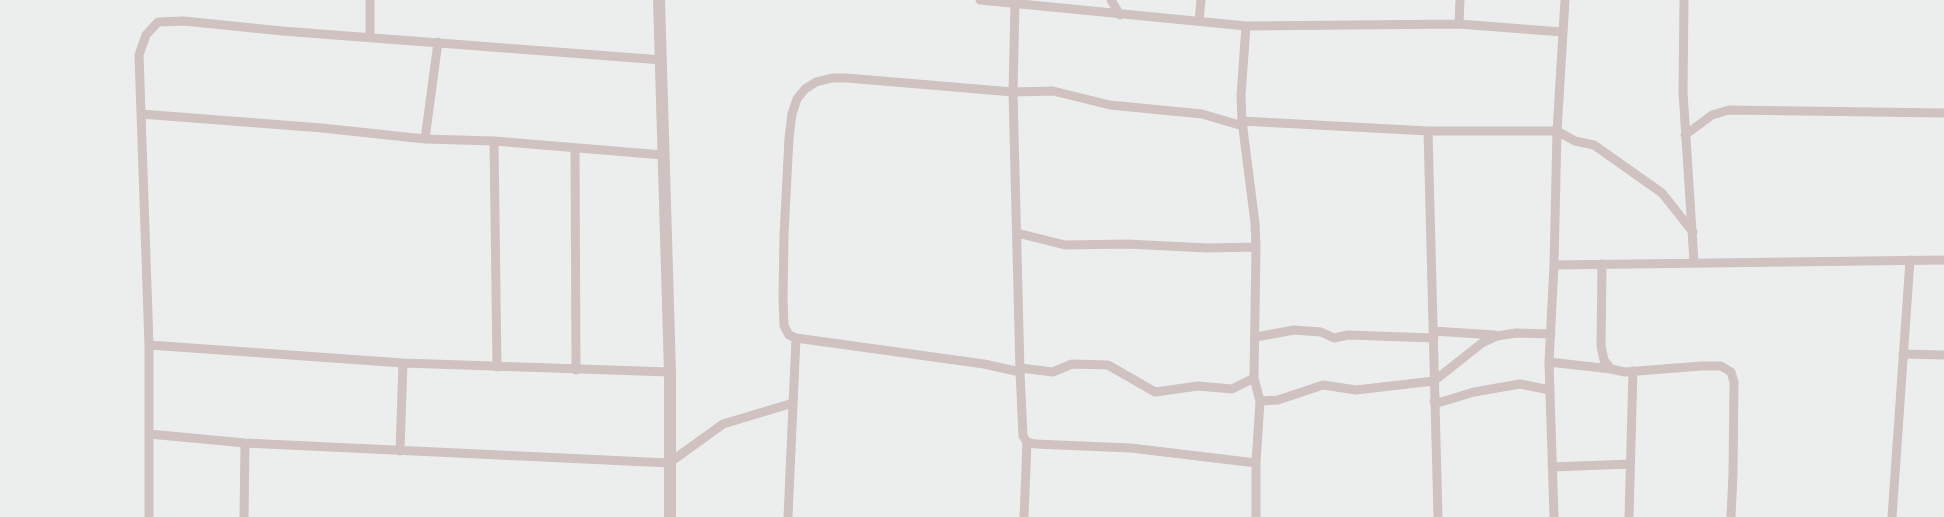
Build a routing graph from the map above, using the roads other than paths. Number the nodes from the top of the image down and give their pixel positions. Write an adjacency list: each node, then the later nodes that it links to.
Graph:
1 (370, 0): 15 (street)
2 (659, 0): 17 (street)
3 (980, 0): 9 (street)
4 (1112, 0): 10 (street)
5 (1201, 0): 11 (street)
6 (1460, 0): 12 (street)
7 (1564, 0): 14 (street)
8 (1684, 0): 24 (street)
9 (1016, 4): 10 (street); 18 (street)
10 (1120, 15): 11 (street)
11 (1199, 21): 13 (street)
12 (1460, 24): 13 (street); 14 (street)
13 (1246, 26): 21 (street)
14 (1562, 32): 23 (street)
15 (370, 37): 16 (street); 20 (street)
16 (438, 42): 17 (street); 25 (street)
17 (662, 60): 28 (street)
18 (1013, 92): 21 (street); 30 (street); 41 (street)
19 (1944, 113): 24 (street)
20 (141, 114): 25 (street); 42 (street)
21 (1243, 124): 22 (street); 31 (street)
22 (1428, 131): 23 (street); 38 (street)
23 (1557, 131): 29 (street); 36 (street)
24 (1685, 135): 29 (street)
25 (424, 139): 26 (street)
26 (494, 141): 27 (street); 47 (street)
27 (575, 148): 28 (street); 49 (street)
28 (663, 155): 52 (street)
29 (1693, 232): 34 (street)
30 (1017, 233): 31 (street); 50 (street)
31 (1256, 247): 40 (street)
32 (1910, 260): 33 (street); 34 (street); 43 (street)
33 (1944, 260)
34 (1694, 262): 35 (street)
35 (1602, 264): 36 (street); 48 (street)
36 (1554, 265): 37 (street)
37 (1551, 334): 39 (street); 45 (street)
38 (1433, 335): 39 (street); 40 (street); 54 (street)
39 (1497, 336): 54 (street)
40 (1256, 337): 53 (street)
41 (796, 338): 50 (street); 58 (street)
42 (149, 345): 46 (street); 59 (street)
43 (1904, 354): 44 (street); 77 (street)
44 (1944, 355)
45 (1549, 362): 48 (street); 55 (street)
46 (403, 363): 47 (street); 62 (street)
47 (496, 367): 49 (street)
48 (1611, 369): 51 (street)
49 (576, 370): 52 (street)
50 (1020, 370): 53 (street); 60 (street)
51 (1633, 371): 65 (street); 76 (street)
52 (670, 372): 63 (street)
53 (1254, 378): 56 (street)
54 (1434, 381): 56 (street); 57 (street)
55 (1550, 390): 57 (street); 66 (street)
56 (1260, 401): 64 (street)
57 (1434, 401): 73 (street)
58 (793, 403): 63 (street); 70 (street)
59 (149, 434): 61 (street); 67 (street)
60 (1026, 442): 64 (street); 71 (street)
61 (245, 444): 62 (street); 68 (street)
62 (400, 450): 63 (street)
63 (669, 463): 69 (street)
64 (1256, 463): 72 (street)
65 (1630, 464): 66 (street); 75 (street)
66 (1552, 467): 74 (street)
67 (149, 517)
68 (244, 517)
69 (670, 517)
70 (788, 517)
71 (1024, 517)
72 (1256, 517)
73 (1438, 517)
74 (1554, 517)
75 (1629, 517)
76 (1731, 517)
77 (1892, 517)

